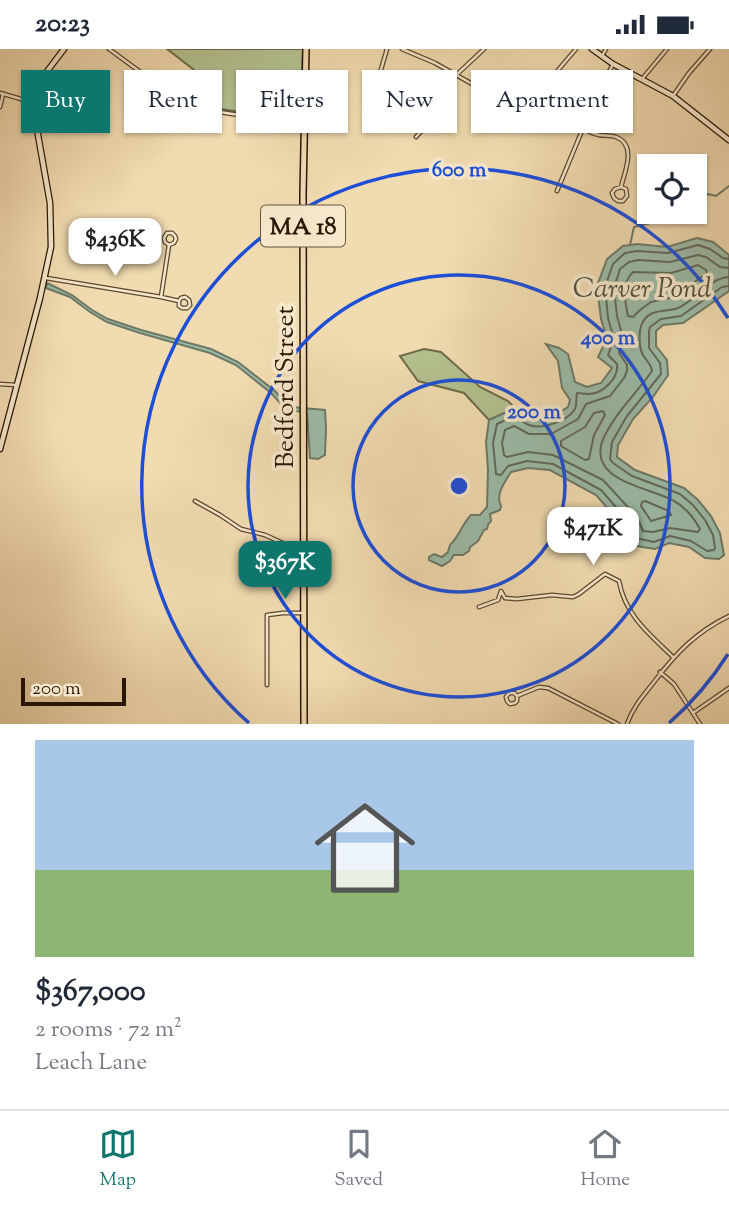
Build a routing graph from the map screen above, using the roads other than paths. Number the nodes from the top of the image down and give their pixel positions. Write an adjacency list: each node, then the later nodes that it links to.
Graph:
1 (64, 49): 14 (street)
2 (109, 49): 26 (street)
3 (306, 49): 15 (main road, Bedford Street / MA 18)
4 (387, 49): 16 (street)
5 (402, 49): 17 (street)
6 (484, 49): 19 (street)
7 (576, 49): 20 (street)
8 (592, 49): 12 (street)
9 (606, 49): 12 (street)
10 (667, 49): 21 (street)
11 (710, 49): 23 (street)
12 (602, 56): 13 (street)
13 (613, 64): 18 (street); 21 (street)
14 (49, 70)
15 (305, 70)
16 (381, 70)
17 (447, 70)
18 (610, 70)
19 (457, 74)
20 (457, 76)
21 (642, 79): 23 (street)
22 (1, 93): 24 (street); 25 (street)
23 (673, 96): 33 (street)
24 (21, 99)
25 (0, 107)
26 (236, 115)
27 (38, 133): 37 (street)
28 (303, 133): 44 (main road, Bedford Street / MA 18)
29 (420, 133): 32 (street)
30 (581, 133): 35 (street)
31 (595, 133): 34 (street)
32 (416, 137)
33 (729, 140)
34 (621, 187): 34 (street)
35 (557, 191)
36 (169, 244): 38 (street)
37 (44, 278): 38 (street); 41 (street)
38 (161, 297): 39 (street)
39 (179, 301)
40 (0, 384): 41 (street)
41 (16, 385): 42 (street)
42 (0, 449)
43 (195, 501): 44 (street)
44 (304, 547): 46 (main road, Bedford Street / MA 18)
45 (479, 607): 48 (street)
46 (304, 613): 50 (street); 54 (main road, Bedford Street / MA 18)
47 (729, 617): 48 (street)
48 (673, 657): 49 (street)
49 (660, 672): 53 (street); 56 (street)
50 (267, 685)
51 (729, 688): 53 (street)
52 (517, 696): 55 (street)
53 (693, 713): 57 (street)
54 (304, 724)
55 (618, 724)
56 (627, 724)
57 (700, 724)

